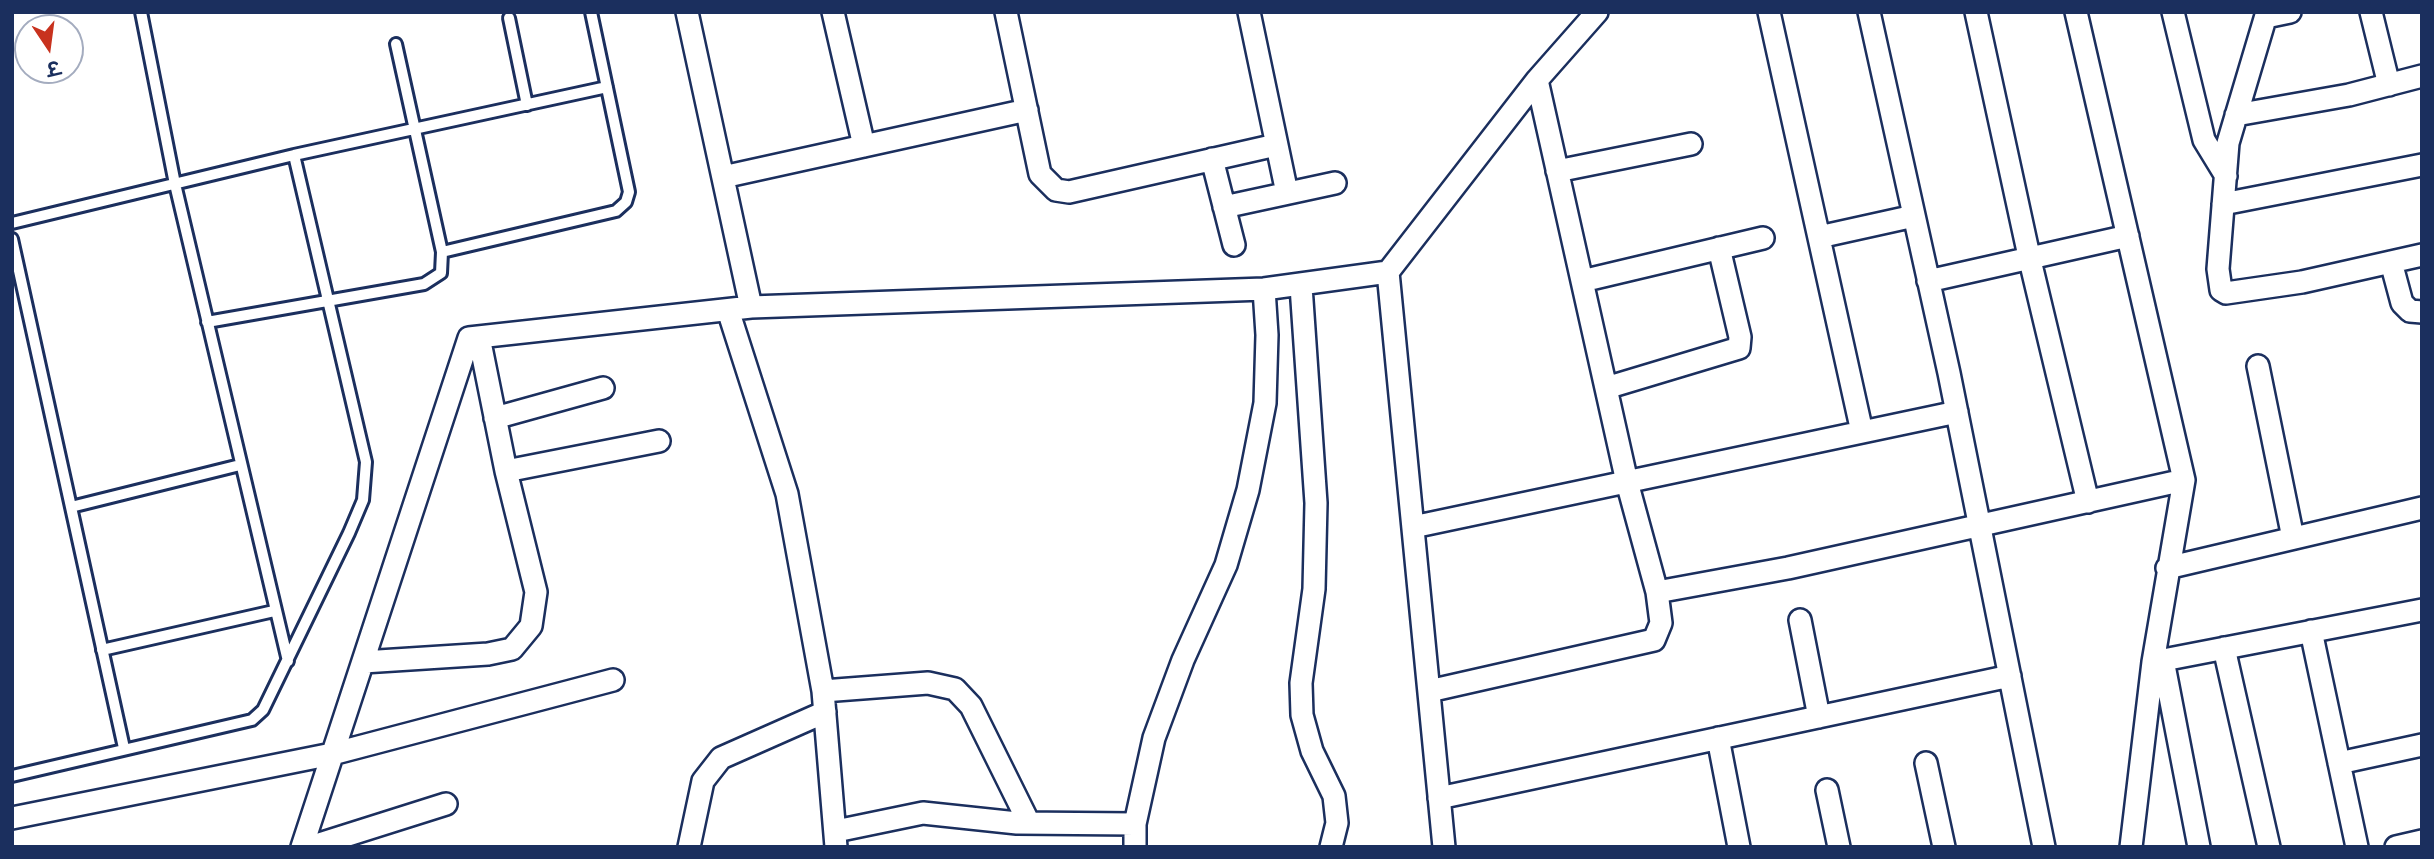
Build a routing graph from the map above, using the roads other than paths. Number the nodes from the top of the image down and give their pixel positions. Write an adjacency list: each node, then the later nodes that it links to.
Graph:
1 (141, 12): 36 (lane)
2 (591, 12): 21 (lane)
3 (687, 12): 34 (street)
4 (833, 12): 28 (street)
5 (1248, 12): 26 (street)
6 (1597, 12): 19 (street)
7 (1769, 12): 43 (street)
8 (1869, 12): 40 (street)
9 (1976, 12): 50 (street)
10 (2076, 12): 42 (street)
11 (2173, 12): 33 (street)
12 (2290, 12): 15 (street)
13 (2371, 12): 20 (street)
14 (1011, 13): 23 (street)
15 (2266, 15): 24 (street)
16 (509, 18): 22 (lane)
17 (396, 44): 25 (lane)
18 (2422, 76): 20 (street)
19 (1537, 80): 32 (street); 52 (street)
20 (2389, 85): 24 (street)
21 (607, 87): 22 (lane); 48 (lane)
22 (527, 105): 25 (lane)
23 (1027, 110): 28 (street); 30 (street)
24 (2236, 115): 33 (street)
25 (416, 129): 29 (lane); 48 (lane)
26 (1276, 145): 30 (street); 37 (street)
27 (1690, 145): 32 (street)
28 (864, 146): 34 (street)
29 (294, 155): 36 (lane); 57 (lane)
30 (1212, 159): 39 (street)
31 (2422, 165): 38 (street)
32 (1557, 171): 53 (street)
33 (2225, 176): 38 (street)
34 (723, 177): 58 (street)
35 (1335, 183): 37 (street)
36 (175, 184): 41 (lane); 61 (lane)
37 (1287, 193): 39 (street)
38 (2223, 204): 51 (street)
39 (1224, 206): 46 (street)
40 (1914, 216): 43 (street); 54 (street)
41 (12, 223)
42 (2127, 236): 50 (street); 72 (street)
43 (1819, 237): 68 (street)
44 (1763, 238): 47 (street)
45 (12, 239): 75 (lane)
46 (1234, 245)
47 (1720, 248): 53 (street); 65 (street)
48 (442, 252): 57 (lane)
49 (2422, 255): 51 (street)
50 (2029, 256): 54 (street); 74 (street)
51 (2391, 262): 60 (street)
52 (1388, 272): 55 (street); 78 (street)
53 (1582, 281): 65 (street)
54 (1928, 281): 66 (street)
55 (1301, 286): 56 (street); 115 (street)
56 (1264, 289): 58 (street); 108 (street)
57 (327, 302): 61 (lane); 88 (lane)
58 (751, 307): 59 (street)
59 (728, 310): 62 (street); 94 (street)
60 (2422, 312)
61 (207, 322): 70 (lane)
62 (479, 337): 67 (street); 90 (street)
63 (2258, 366): 79 (street)
64 (603, 388): 67 (street)
65 (1606, 388): 73 (street)
66 (1956, 412): 68 (street); 77 (street)
67 (495, 418): 71 (street)
68 (1862, 432): 73 (street)
69 (659, 440): 71 (street)
70 (240, 465): 75 (lane); 83 (lane)
71 (506, 471): 90 (street)
72 (2183, 480): 74 (street); 80 (street)
73 (1627, 482): 78 (street); 81 (street)
74 (2088, 502): 77 (street)
75 (71, 507): 87 (lane)
76 (2422, 508): 79 (street)
77 (1979, 526): 81 (street); 91 (street)
78 (1413, 527): 93 (street)
79 (2293, 538): 80 (street)
80 (2167, 568): 89 (street)
81 (1657, 592): 93 (street)
82 (2422, 610): 85 (street)
83 (274, 611): 87 (lane); 88 (lane)
84 (1800, 620): 95 (street)
85 (2311, 631): 86 (street); 101 (street)
86 (2224, 648): 89 (street); 123 (street)
87 (102, 650): 98 (lane)
88 (288, 661): 98 (lane)
89 (2158, 661): 121 (street); 122 (street)
90 (363, 662): 99 (street)
91 (2010, 676): 95 (street); 120 (street)
92 (613, 680): 99 (street)
93 (1429, 691): 104 (street)
94 (824, 702): 107 (street); 109 (street); 113 (street)
95 (1819, 717): 96 (street)
96 (1718, 738): 104 (street); 117 (street)
97 (2422, 745): 101 (street)
98 (124, 748): 102 (lane)
99 (332, 754): 106 (street); 111 (street)
100 (1926, 763): 119 (street)
101 (2339, 763): 124 (street)
102 (12, 776)
103 (1826, 790): 118 (street)
104 (1439, 798): 116 (street)
105 (446, 804): 112 (street)
106 (12, 818)
107 (1029, 823): 108 (street); 109 (street)
108 (1135, 824): 114 (street)
109 (836, 839)
110 (2422, 841): 125 (street)
111 (302, 847)
112 (310, 847)
113 (689, 847)
114 (1135, 847)
115 (1331, 847)
116 (1444, 847)
117 (1740, 847)
118 (1839, 847)
119 (1944, 847)
120 (2044, 847)
121 (2131, 847)
122 (2199, 847)
123 (2269, 847)
124 (2357, 847)
125 (2396, 847)

